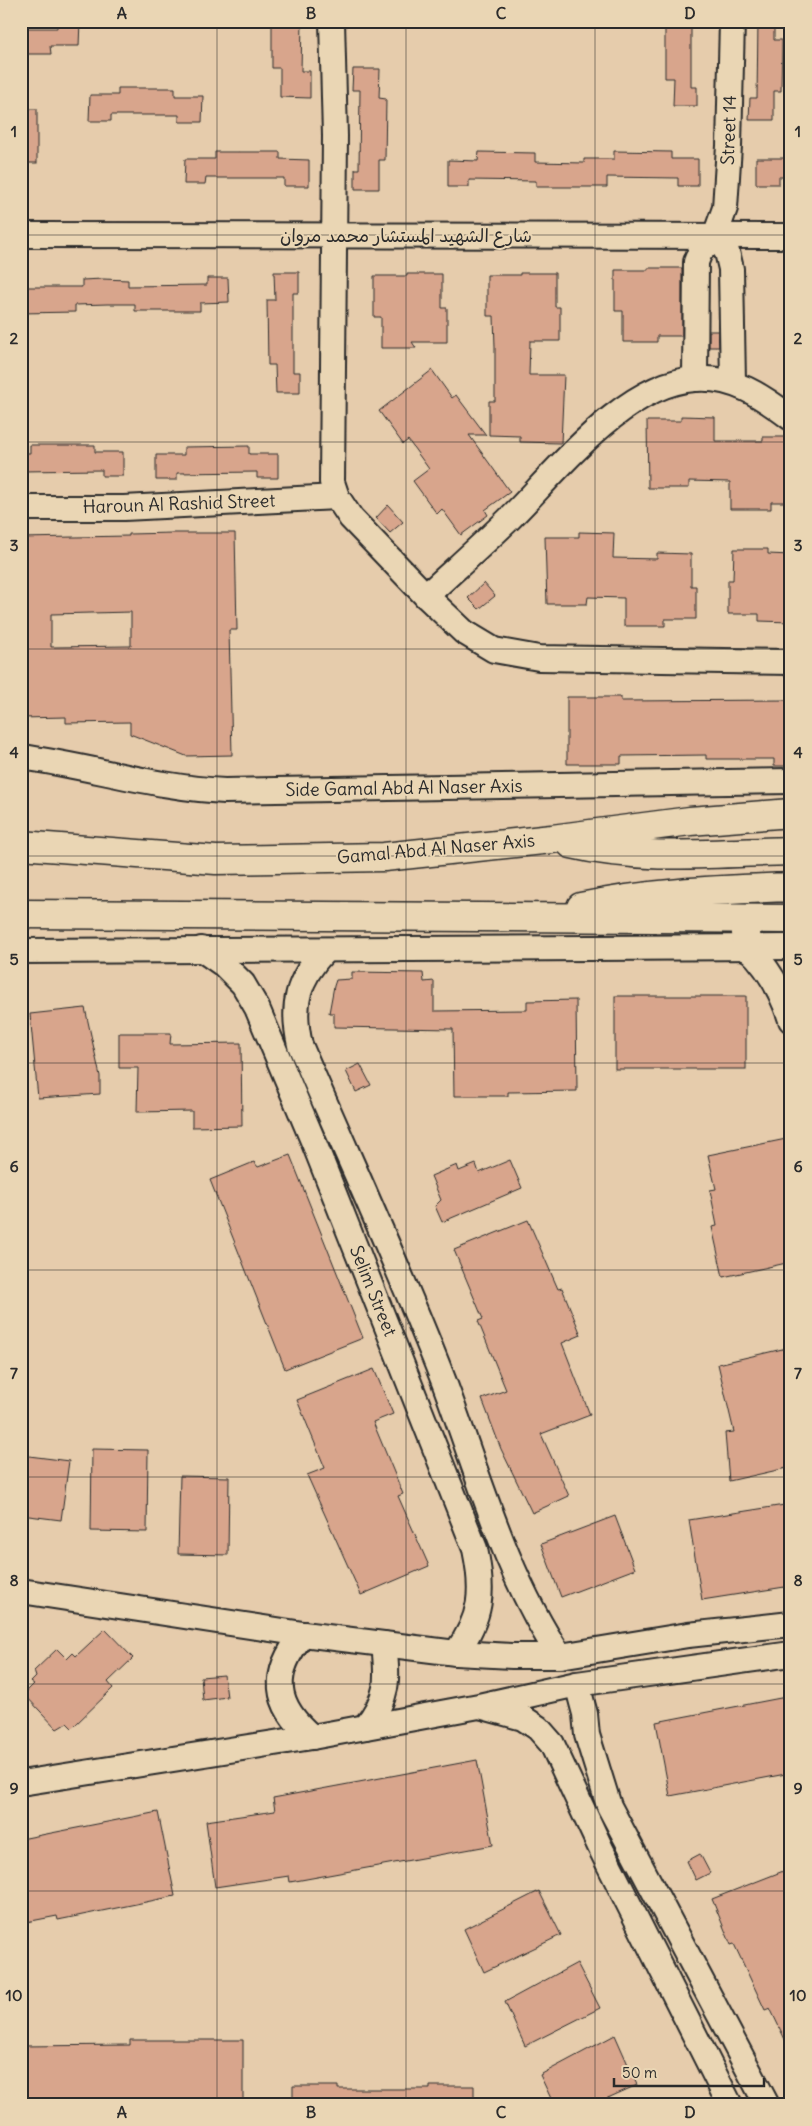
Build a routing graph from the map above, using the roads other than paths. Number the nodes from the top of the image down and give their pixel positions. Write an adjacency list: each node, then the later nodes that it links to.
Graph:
1 (332, 21): 4 (street)
2 (732, 21): 5 (street, Street 14)
3 (21, 235): 4 (street, شارع الشهيد المستشار محمد مروان)
4 (334, 236): 5 (street, شارع الشهيد المستشار محمد مروان); 10 (street)
5 (715, 236): 6 (street, شارع الشهيد المستشار محمد مروان); 7 (street); 8 (street)
6 (791, 236)
7 (695, 379): 8 (street); 12 (street)
8 (733, 383): 9 (street)
9 (791, 418)
10 (337, 497): 11 (street, Haroun Al Rashid Street); 12 (street)
11 (21, 508)
12 (426, 596): 13 (street)
13 (791, 662)
14 (21, 757): 15 (street, Side Gamal Abd Al Naser Axis)
15 (791, 781)
16 (791, 813): 17 (main road, Gamal Abd Al Naser Axis)
17 (552, 839): 18 (main road, Gamal Abd Al Naser Axis); 19 (main road)
18 (21, 845)
19 (791, 851)
20 (791, 887): 22 (main road)
21 (21, 914): 22 (main road)
22 (534, 919): 23 (main road)
23 (745, 919): 24 (main road); 25 (main road)
24 (791, 920)
25 (747, 946): 26 (street); 28 (street); 30 (street)
26 (791, 947)
27 (201, 949): 28 (street); 29 (street); 32 (street, Selim Street)
28 (325, 950): 31 (street, Selim Street)
29 (21, 951)
30 (791, 1019)
31 (345, 1148): 32 (street); 33 (street, Selim Street)
32 (320, 1158): 34 (street, Selim Street)
33 (402, 1278): 34 (street); 35 (street, Selim Street)
34 (372, 1290): 36 (street, Selim Street)
35 (444, 1381): 36 (street); 43 (street, Selim Street)
36 (413, 1393): 41 (street, Selim Street)
37 (21, 1591): 39 (street)
38 (791, 1624): 43 (street)
39 (303, 1634): 40 (street); 48 (street)
40 (384, 1644): 41 (street); 46 (street)
41 (456, 1653): 43 (street)
42 (791, 1654): 44 (street)
43 (560, 1656)
44 (576, 1684): 45 (street); 47 (street)
45 (479, 1706): 46 (street); 49 (street)
46 (365, 1727): 48 (street)
47 (588, 1735): 49 (street); 51 (street)
48 (312, 1737): 50 (street)
49 (552, 1744): 52 (street)
50 (21, 1783)
51 (762, 2096): 52 (street)
52 (729, 2103)

